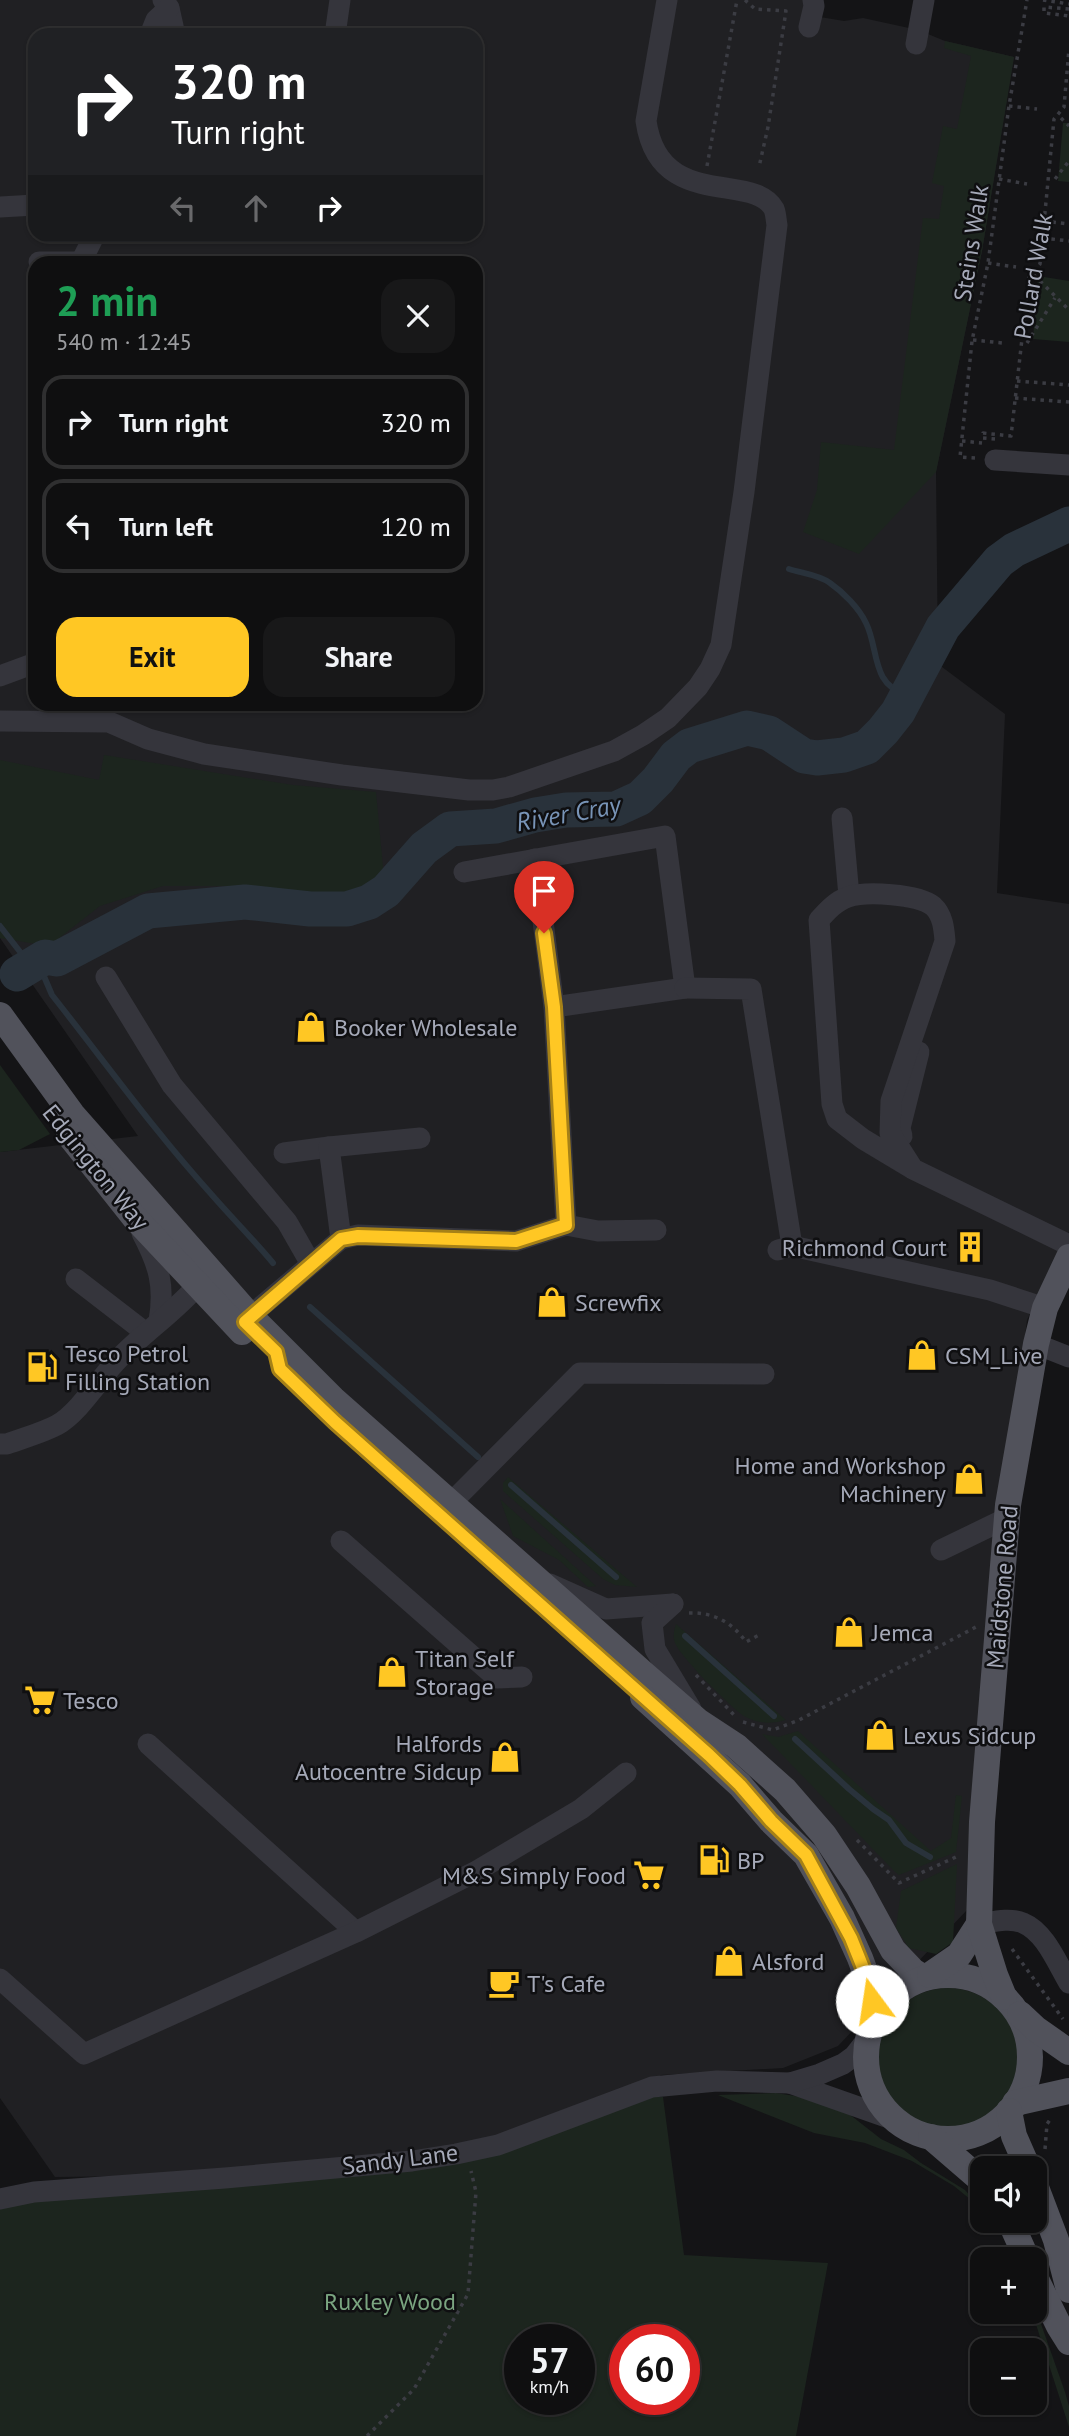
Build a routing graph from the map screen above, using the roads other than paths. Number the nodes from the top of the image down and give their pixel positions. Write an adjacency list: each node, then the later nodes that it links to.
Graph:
1 (340, 0): 9 (street)
2 (667, 0): 17 (street)
3 (813, 0): 6 (street)
4 (924, 0): 10 (street)
5 (166, 4): 7 (street); 8 (street)
6 (809, 27)
7 (153, 28)
8 (173, 28)
9 (336, 28)
10 (916, 44)
11 (28, 205): 12 (street)
12 (0, 207)
13 (995, 460): 14 (street)
14 (1069, 465)
15 (28, 666): 16 (street)
16 (0, 676)
17 (109, 713): 18 (street)
18 (0, 721)
19 (842, 818): 22 (street)
20 (535, 859): 21 (street); 24 (street); 25 (street)
21 (464, 872)
22 (849, 896): 32 (street); 32 (street)
23 (106, 977): 38 (street)
24 (685, 988): 25 (street); 41 (street)
25 (554, 1007): 34 (street)
26 (0, 1015): 28 (main road, Edgington Way)
27 (0, 1044): 33 (main road, Edgington Way)
28 (72, 1114): 40 (main road, Edgington Way); 42 (main road, Edgington Way)
29 (420, 1138): 30 (street)
30 (329, 1147): 31 (street); 36 (street)
31 (285, 1153)
32 (909, 1164): 37 (street)
33 (134, 1217): 40 (main road, Edgington Way); 43 (street)
34 (566, 1225): 35 (street); 36 (street)
35 (656, 1230)
36 (341, 1239): 38 (street)
37 (1068, 1260): 41 (main road, Maidstone Road)
38 (311, 1264): 42 (street)
39 (76, 1279): 43 (street)
40 (190, 1295): 42 (main road, Edgington Way); 43 (street)
41 (1045, 1308): 44 (main road, Maidstone Road)
42 (245, 1323): 48 (main road, Edgington Way); 48 (main road, Edgington Way)
43 (152, 1327): 47 (street)
44 (1036, 1345): 45 (street); 49 (main road, Maidstone Road)
45 (1069, 1357)
46 (764, 1374): 48 (street)
47 (0, 1444)
48 (445, 1510): 54 (main road, Edgington Way); 58 (main road, Edgington Way)
49 (1007, 1518): 50 (street); 52 (main road, Maidstone Road)
50 (965, 1538): 52 (street); 53 (street)
51 (341, 1541): 56 (street)
52 (1005, 1546): 61 (main road, Maidstone Road)
53 (941, 1550)
54 (532, 1576): 55 (main road, Edgington Way); 57 (street)
55 (645, 1675): 57 (main road, Edgington Way); 58 (main road, Edgington Way)
56 (522, 1677)
57 (698, 1721): 58 (main road, Edgington Way)
58 (721, 1740): 63 (main road, Edgington Way); 67 (main road, Edgington Way)
59 (148, 1744): 62 (street)
60 (626, 1773): 62 (street)
61 (991, 1923): 63 (main road); 65 (street); 66 (main road, Maidstone Road)
62 (356, 1932): 64 (street)
63 (927, 1976): 66 (main road); 67 (main road)
64 (0, 1979)
65 (1069, 1983)
66 (1010, 2004): 68 (main road); 71 (main road)
67 (869, 2030): 69 (street, Sandy Lane); 72 (main road)
68 (1069, 2052)
69 (790, 2082): 72 (street, Sandy Lane); 76 (street, Sandy Lane)
70 (1069, 2091): 71 (main road)
71 (1012, 2107): 73 (main road); 74 (main road)
72 (895, 2120): 73 (main road)
73 (931, 2137): 75 (main road)
74 (1023, 2156)
75 (970, 2171)
76 (0, 2199)
77 (1047, 2208): 78 (main road)
78 (1062, 2239): 79 (main road)
79 (1069, 2290)
80 (1047, 2302): 81 (main road)
81 (1069, 2342)

